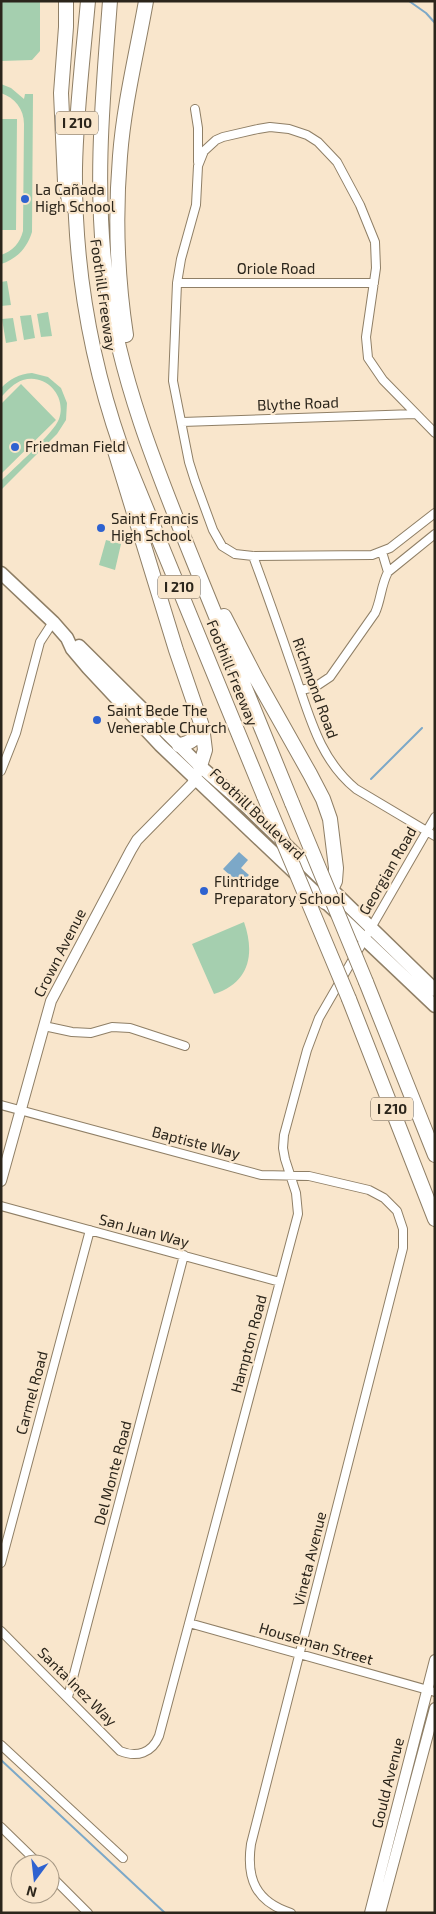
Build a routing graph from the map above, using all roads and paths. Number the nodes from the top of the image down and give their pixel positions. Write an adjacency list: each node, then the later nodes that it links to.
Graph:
1 (66, 1): 7 (highway)
2 (88, 1): 7 (highway, Foothill Freeway / I 210)
3 (110, 1): 11 (highway, Foothill Freeway / I 210)
4 (146, 1): 11 (highway)
5 (195, 109): 6 (street)
6 (198, 166): 8 (street); 9 (street)
7 (78, 245): 10 (highway, Foothill Freeway / I 210)
8 (177, 283): 9 (street, Oriole Road); 13 (street)
9 (374, 283): 12 (street)
10 (100, 377): 25 (highway); 45 (highway, Foothill Freeway / I 210, bridge)
11 (134, 400): 17 (highway, Foothill Freeway / I 210)
12 (415, 414): 13 (street, Blythe Road); 14 (street)
13 (182, 422): 19 (street)
14 (435, 433)
15 (435, 513): 18 (street)
16 (435, 534): 20 (street)
17 (186, 542): 32 (highway); 40 (highway, Foothill Freeway / I 210, bridge)
18 (382, 552): 19 (street); 20 (street)
19 (253, 556): 24 (street, Richmond Road)
20 (388, 572): 24 (street)
21 (1, 573): 22 (main road, Foothill Boulevard)
22 (53, 622): 23 (main road, Foothill Boulevard); 27 (street)
23 (67, 638): 26 (main road, Foothill Boulevard); 28 (main road, Foothill Boulevard)
24 (301, 690): 30 (street, Richmond Road)
25 (202, 726): 26 (highway); 28 (highway)
26 (179, 745): 28 (main road, Foothill Boulevard)
27 (1, 771)
28 (198, 772): 32 (main road, Foothill Boulevard); 36 (street, Crown Avenue)
29 (435, 817): 30 (street, Georgian Road)
30 (427, 831): 31 (street, Richmond Road); 33 (street, Georgian Road)
31 (435, 836)
32 (328, 896): 33 (main road, Foothill Boulevard)
33 (368, 932): 34 (main road, Foothill Boulevard); 35 (main road, Foothill Boulevard); 41 (street, Hampton Road)
34 (435, 990)
35 (435, 1006)
36 (44, 1026): 37 (street); 39 (street, Crown Avenue)
37 (184, 1046)
38 (1, 1105): 39 (street, Baptiste Way)
39 (21, 1110): 41 (street, Baptiste Way); 42 (street, Crown Avenue)
40 (435, 1155)
41 (290, 1175): 43 (street, Baptiste Way); 48 (street, Hampton Road)
42 (1, 1181)
43 (384, 1198): 52 (street, Vineta Avenue)
44 (1, 1206): 46 (street, San Juan Way)
45 (435, 1219)
46 (90, 1230): 47 (street, San Juan Way); 49 (street, Carmel Road)
47 (184, 1255): 48 (street, San Juan Way); 55 (street, Del Monte Road)
48 (280, 1282): 50 (street, Hampton Road)
49 (1, 1563)
50 (190, 1623): 52 (street, Houseman Street); 58 (street, Hampton Road)
51 (1, 1631): 55 (street, Santa Inez Way)
52 (300, 1654): 54 (street, Houseman Street); 64 (street, Vineta Avenue)
53 (435, 1660): 54 (street, Gould Avenue)
54 (431, 1691): 65 (street, Gould Avenue)
55 (68, 1697): 58 (street, Santa Inez Way)
56 (435, 1708): 66 (street, Gould Avenue)
57 (1, 1745): 61 (street)
58 (136, 1755)
59 (1, 1827): 60 (street)
60 (29, 1854)
61 (123, 1858)
62 (60, 1885): 63 (street)
63 (88, 1913)
64 (291, 1913)
65 (370, 1913)
66 (380, 1913)

